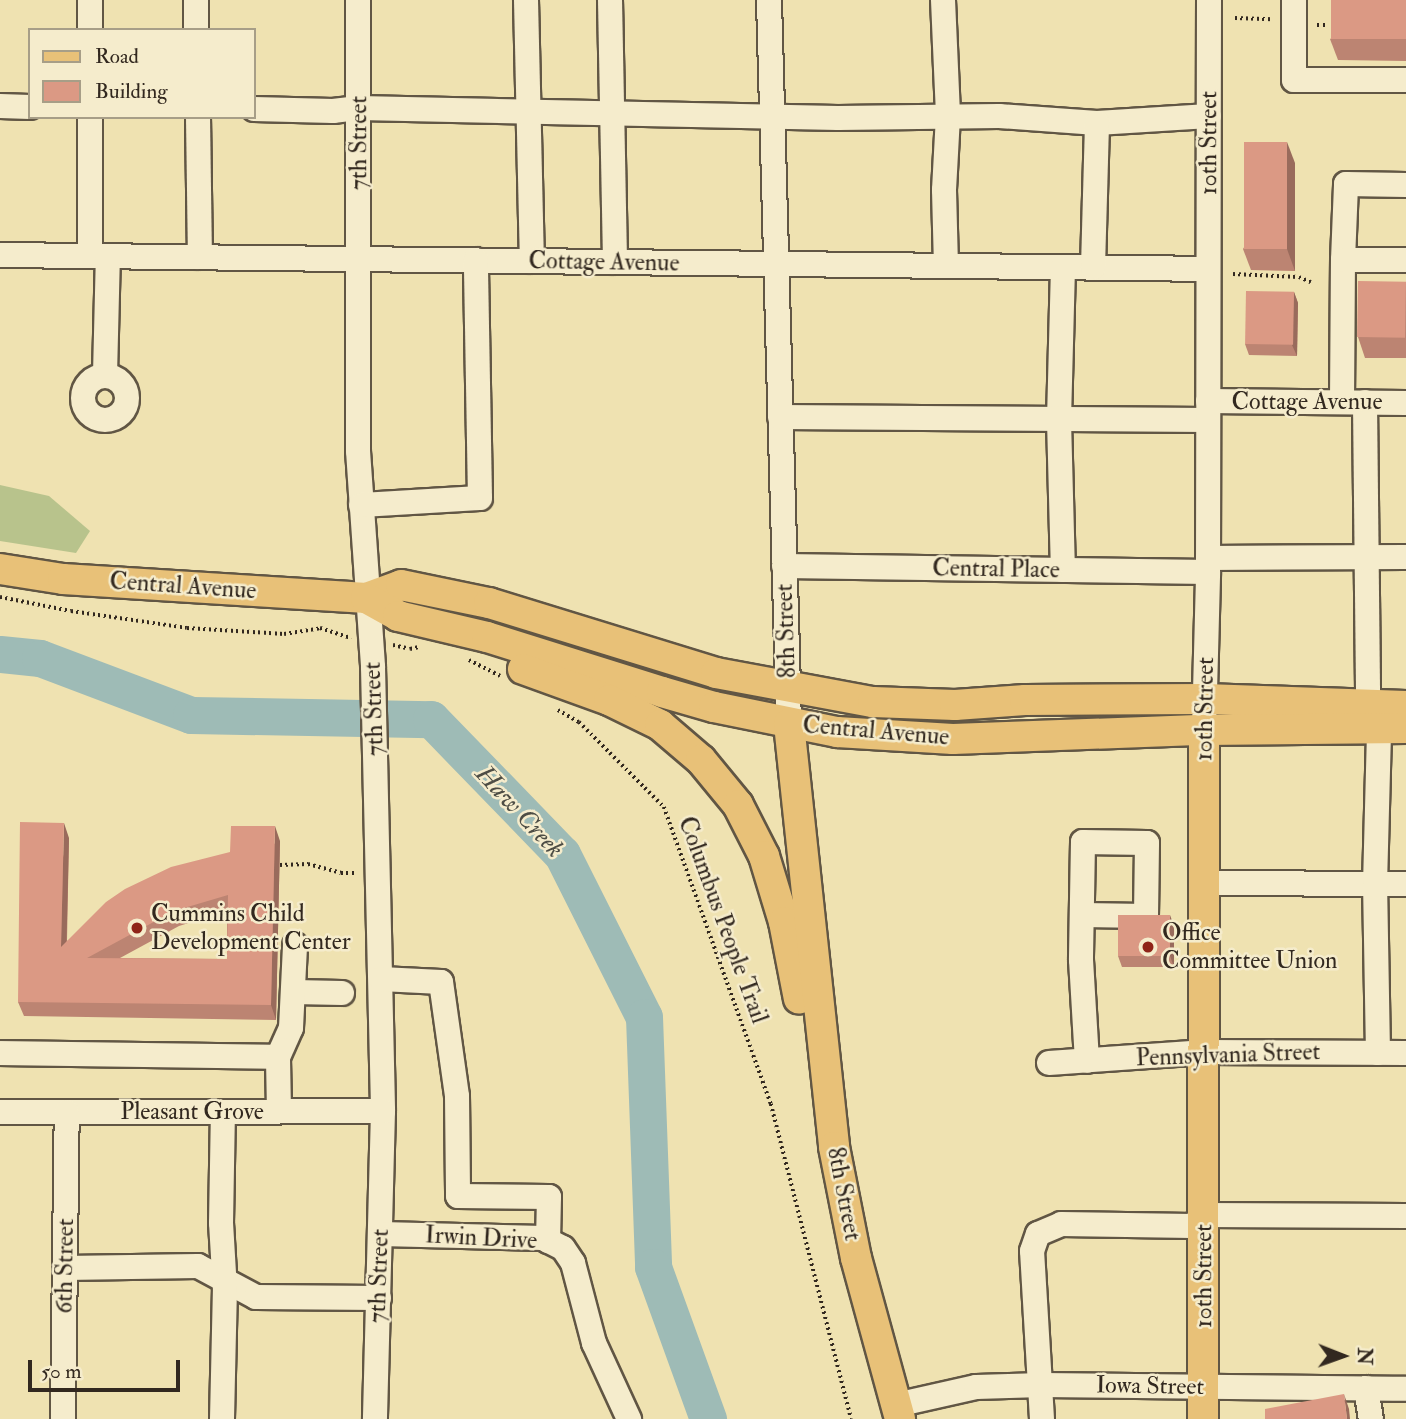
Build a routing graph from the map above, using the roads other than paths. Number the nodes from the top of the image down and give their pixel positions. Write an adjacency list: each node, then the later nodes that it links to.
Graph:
1 (90, 0): 10 (street)
2 (196, 0): 11 (street)
3 (358, 0): 15 (street, 7th Street)
4 (526, 0): 18 (street)
5 (610, 0): 17 (street)
6 (769, 0): 19 (street, 8th Street)
7 (943, 0): 20 (street)
8 (1209, 0): 21 (street, 10th Street)
9 (1294, 0): 12 (street)
10 (90, 28)
11 (196, 28)
12 (1406, 80)
13 (0, 106): 14 (street)
14 (28, 107)
15 (359, 108): 16 (street); 18 (street); 29 (street, 7th Street)
16 (256, 109)
17 (612, 113): 18 (street); 19 (street); 34 (street)
18 (528, 114): 33 (street)
19 (772, 116): 20 (street); 35 (street, 8th Street)
20 (948, 116): 24 (street); 36 (street)
21 (1209, 116): 24 (street); 39 (street, 10th Street)
22 (90, 119): 27 (street)
23 (198, 119): 28 (street)
24 (1097, 123): 38 (street)
25 (1406, 185): 31 (street)
26 (0, 255): 27 (street, Cottage Avenue)
27 (99, 256): 28 (street, Cottage Avenue); 40 (street)
28 (200, 257): 29 (street, Cottage Avenue)
29 (360, 259): 30 (street, Cottage Avenue); 46 (street, 7th Street)
30 (476, 260): 33 (street, Cottage Avenue); 46 (street)
31 (1343, 260): 32 (street); 41 (street)
32 (1406, 260)
33 (532, 261): 34 (street, Cottage Avenue)
34 (615, 262): 35 (street, Cottage Avenue)
35 (776, 264): 36 (street, Cottage Avenue); 44 (street, 8th Street)
36 (946, 266): 37 (street, Cottage Avenue)
37 (1063, 267): 38 (street, Cottage Avenue); 45 (street)
38 (1093, 267): 39 (street, Cottage Avenue)
39 (1208, 269): 43 (street, 10th Street)
40 (105, 375)
41 (1353, 402): 42 (street, Cottage Avenue); 43 (street, Cottage Avenue); 47 (street)
42 (1406, 403)
43 (1208, 411): 45 (street, Cottage Avenue); 49 (street, 10th Street)
44 (780, 417): 45 (street, Cottage Avenue); 50 (street, 8th Street)
45 (1059, 420): 52 (street)
46 (361, 505): 53 (street, 7th Street)
47 (1367, 557): 48 (street, Central Place); 49 (street, Central Place); 58 (street)
48 (1406, 557)
49 (1208, 565): 52 (street, Central Place); 56 (street, 10th Street)
50 (784, 566): 52 (street, Central Place); 55 (street, 8th Street)
51 (0, 569): 53 (main road, Central Avenue)
52 (1063, 570)
53 (366, 598): 54 (main road, Central Avenue); 55 (main road, Central Avenue); 66 (street, 7th Street)
54 (487, 637): 59 (main road, Central Avenue); 76 (main road)
55 (788, 688): 56 (main road, Central Avenue); 59 (street, 8th Street)
56 (1205, 699): 58 (main road, Central Avenue); 60 (street, 10th Street)
57 (1406, 706): 58 (main road, Central Avenue)
58 (1384, 720): 60 (main road, Central Avenue); 63 (street)
59 (789, 724): 60 (main road, Central Avenue); 76 (main road, 8th Street)
60 (1204, 730): 61 (main road, 10th Street)
61 (1206, 883): 63 (street); 69 (main road, 10th Street)
62 (1406, 884): 63 (street)
63 (1375, 885): 71 (street)
64 (1083, 915): 74 (street)
65 (295, 945): 67 (street)
66 (381, 979): 78 (street, 7th Street); 82 (street)
67 (294, 992): 68 (street); 73 (street)
68 (342, 993)
69 (1206, 1052): 71 (street, Pennsylvania Street); 74 (street, Pennsylvania Street); 83 (main road, 10th Street)
70 (0, 1053): 73 (street)
71 (1378, 1053): 72 (street, Pennsylvania Street)
72 (1406, 1053)
73 (278, 1057): 77 (street)
74 (1087, 1061): 75 (street, Pennsylvania Street)
75 (1049, 1063)
76 (826, 1076): 95 (main road, 8th Street)
77 (279, 1111): 78 (street, Pleasant Grove); 81 (street, Pleasant Grove)
78 (383, 1111): 85 (street, 7th Street)
79 (0, 1112): 80 (street, Pleasant Grove)
80 (67, 1112): 81 (street, Pleasant Grove); 88 (street, 6th Street)
81 (223, 1112): 89 (street)
82 (468, 1196): 86 (street); 87 (street)
83 (1204, 1215): 84 (street); 91 (street); 92 (main road, 10th Street)
84 (1406, 1216)
85 (381, 1234): 86 (street, Irwin Drive); 90 (street, 7th Street)
86 (466, 1237): 87 (street, Irwin Drive)
87 (548, 1241): 99 (street, Irwin Drive)
88 (65, 1268): 89 (street); 96 (street, 6th Street)
89 (225, 1280): 90 (street); 97 (street)
90 (379, 1298): 98 (street, 7th Street)
91 (1042, 1385): 92 (street, Iowa Street); 95 (street, Iowa Street); 100 (street)
92 (1203, 1387): 93 (street, Iowa Street); 101 (main road, 10th Street)
93 (1366, 1388): 94 (street, Iowa Street); 102 (street)
94 (1406, 1389)
95 (898, 1412)
96 (63, 1419)
97 (222, 1419)
98 (375, 1419)
99 (629, 1419)
100 (1042, 1419)
101 (1203, 1419)
102 (1371, 1419)

